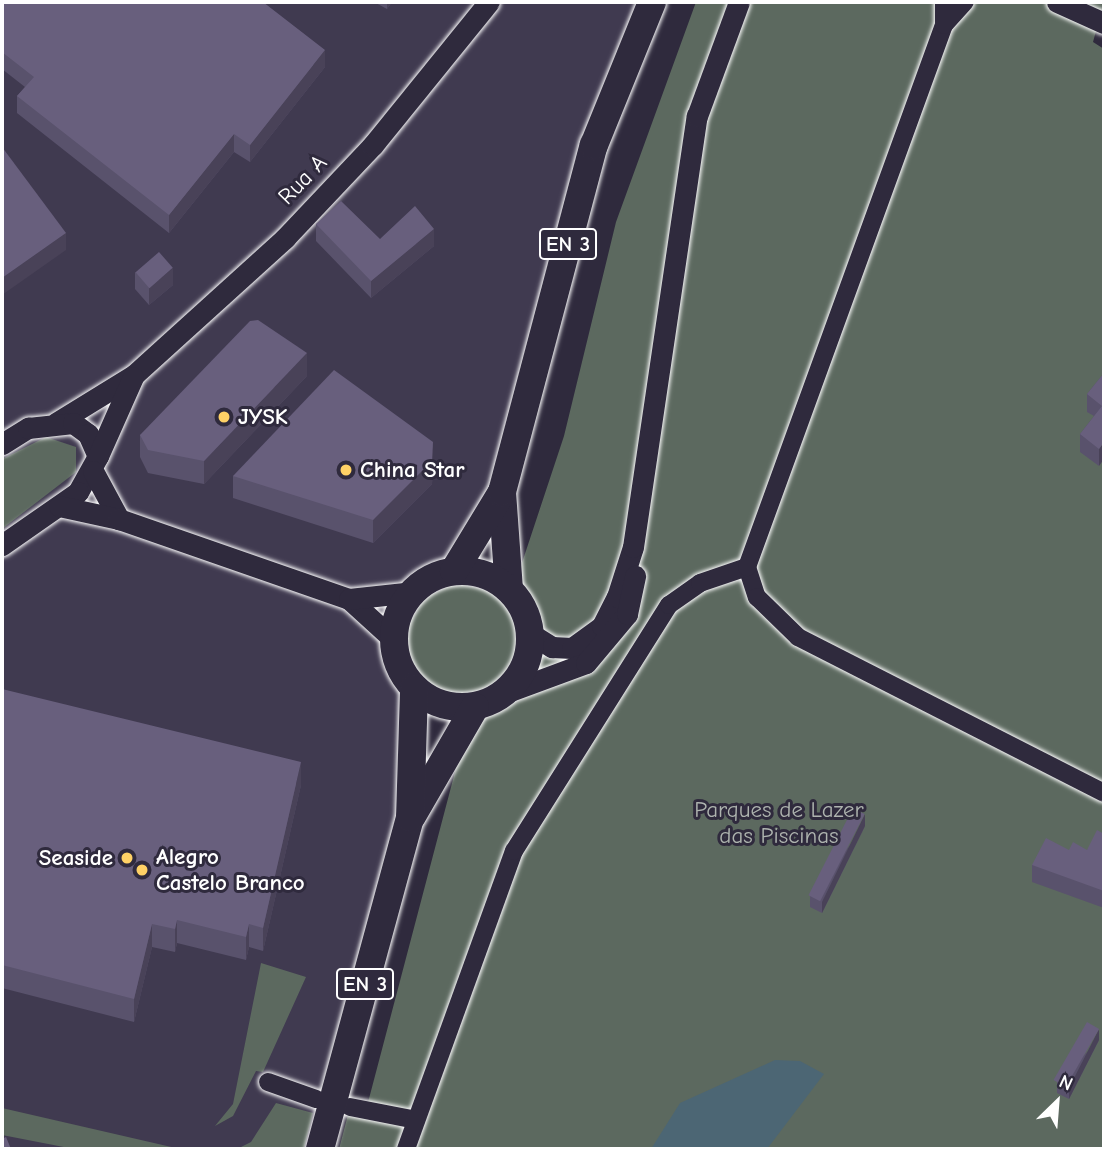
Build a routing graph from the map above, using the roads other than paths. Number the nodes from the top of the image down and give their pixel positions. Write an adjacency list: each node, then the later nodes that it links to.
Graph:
1 (489, 2): 9 (street, Rua A)
2 (652, 2): 13 (main road, EN 3)
3 (739, 2): 17 (street)
4 (944, 2): 8 (street)
5 (965, 2): 8 (street)
6 (1057, 2): 7 (street)
7 (1104, 23)
8 (944, 25): 18 (street)
9 (134, 375): 10 (street, Rua A); 12 (street, Rua A)
10 (56, 423): 11 (street, Rua A); 12 (street)
11 (2, 443)
12 (95, 464): 14 (street, Rua A); 15 (street)
13 (502, 492): 19 (main road, EN 3); 20 (main road, EN 3)
14 (59, 506): 15 (street); 16 (street, Rua A)
15 (119, 519): 22 (street)
16 (2, 545)
17 (633, 547): 23 (street); 26 (street)
18 (747, 567): 28 (street); 33 (street)
19 (454, 571): 20 (main road); 21 (main road)
20 (509, 589): 23 (main road, EN 3)
21 (412, 592): 22 (street); 24 (main road)
22 (349, 599): 24 (street)
23 (531, 634): 26 (main road)
24 (393, 639): 25 (main road, EN 3)
25 (414, 688): 27 (main road); 29 (main road, EN 3)
26 (505, 694): 27 (main road)
27 (475, 707): 29 (main road, EN 3)
28 (1104, 793)
29 (410, 818): 34 (main road, EN 3)
30 (268, 1082): 31 (street)
31 (316, 1099)
32 (350, 1107): 33 (street)
33 (416, 1120): 35 (street)
34 (320, 1149)
35 (406, 1149)

